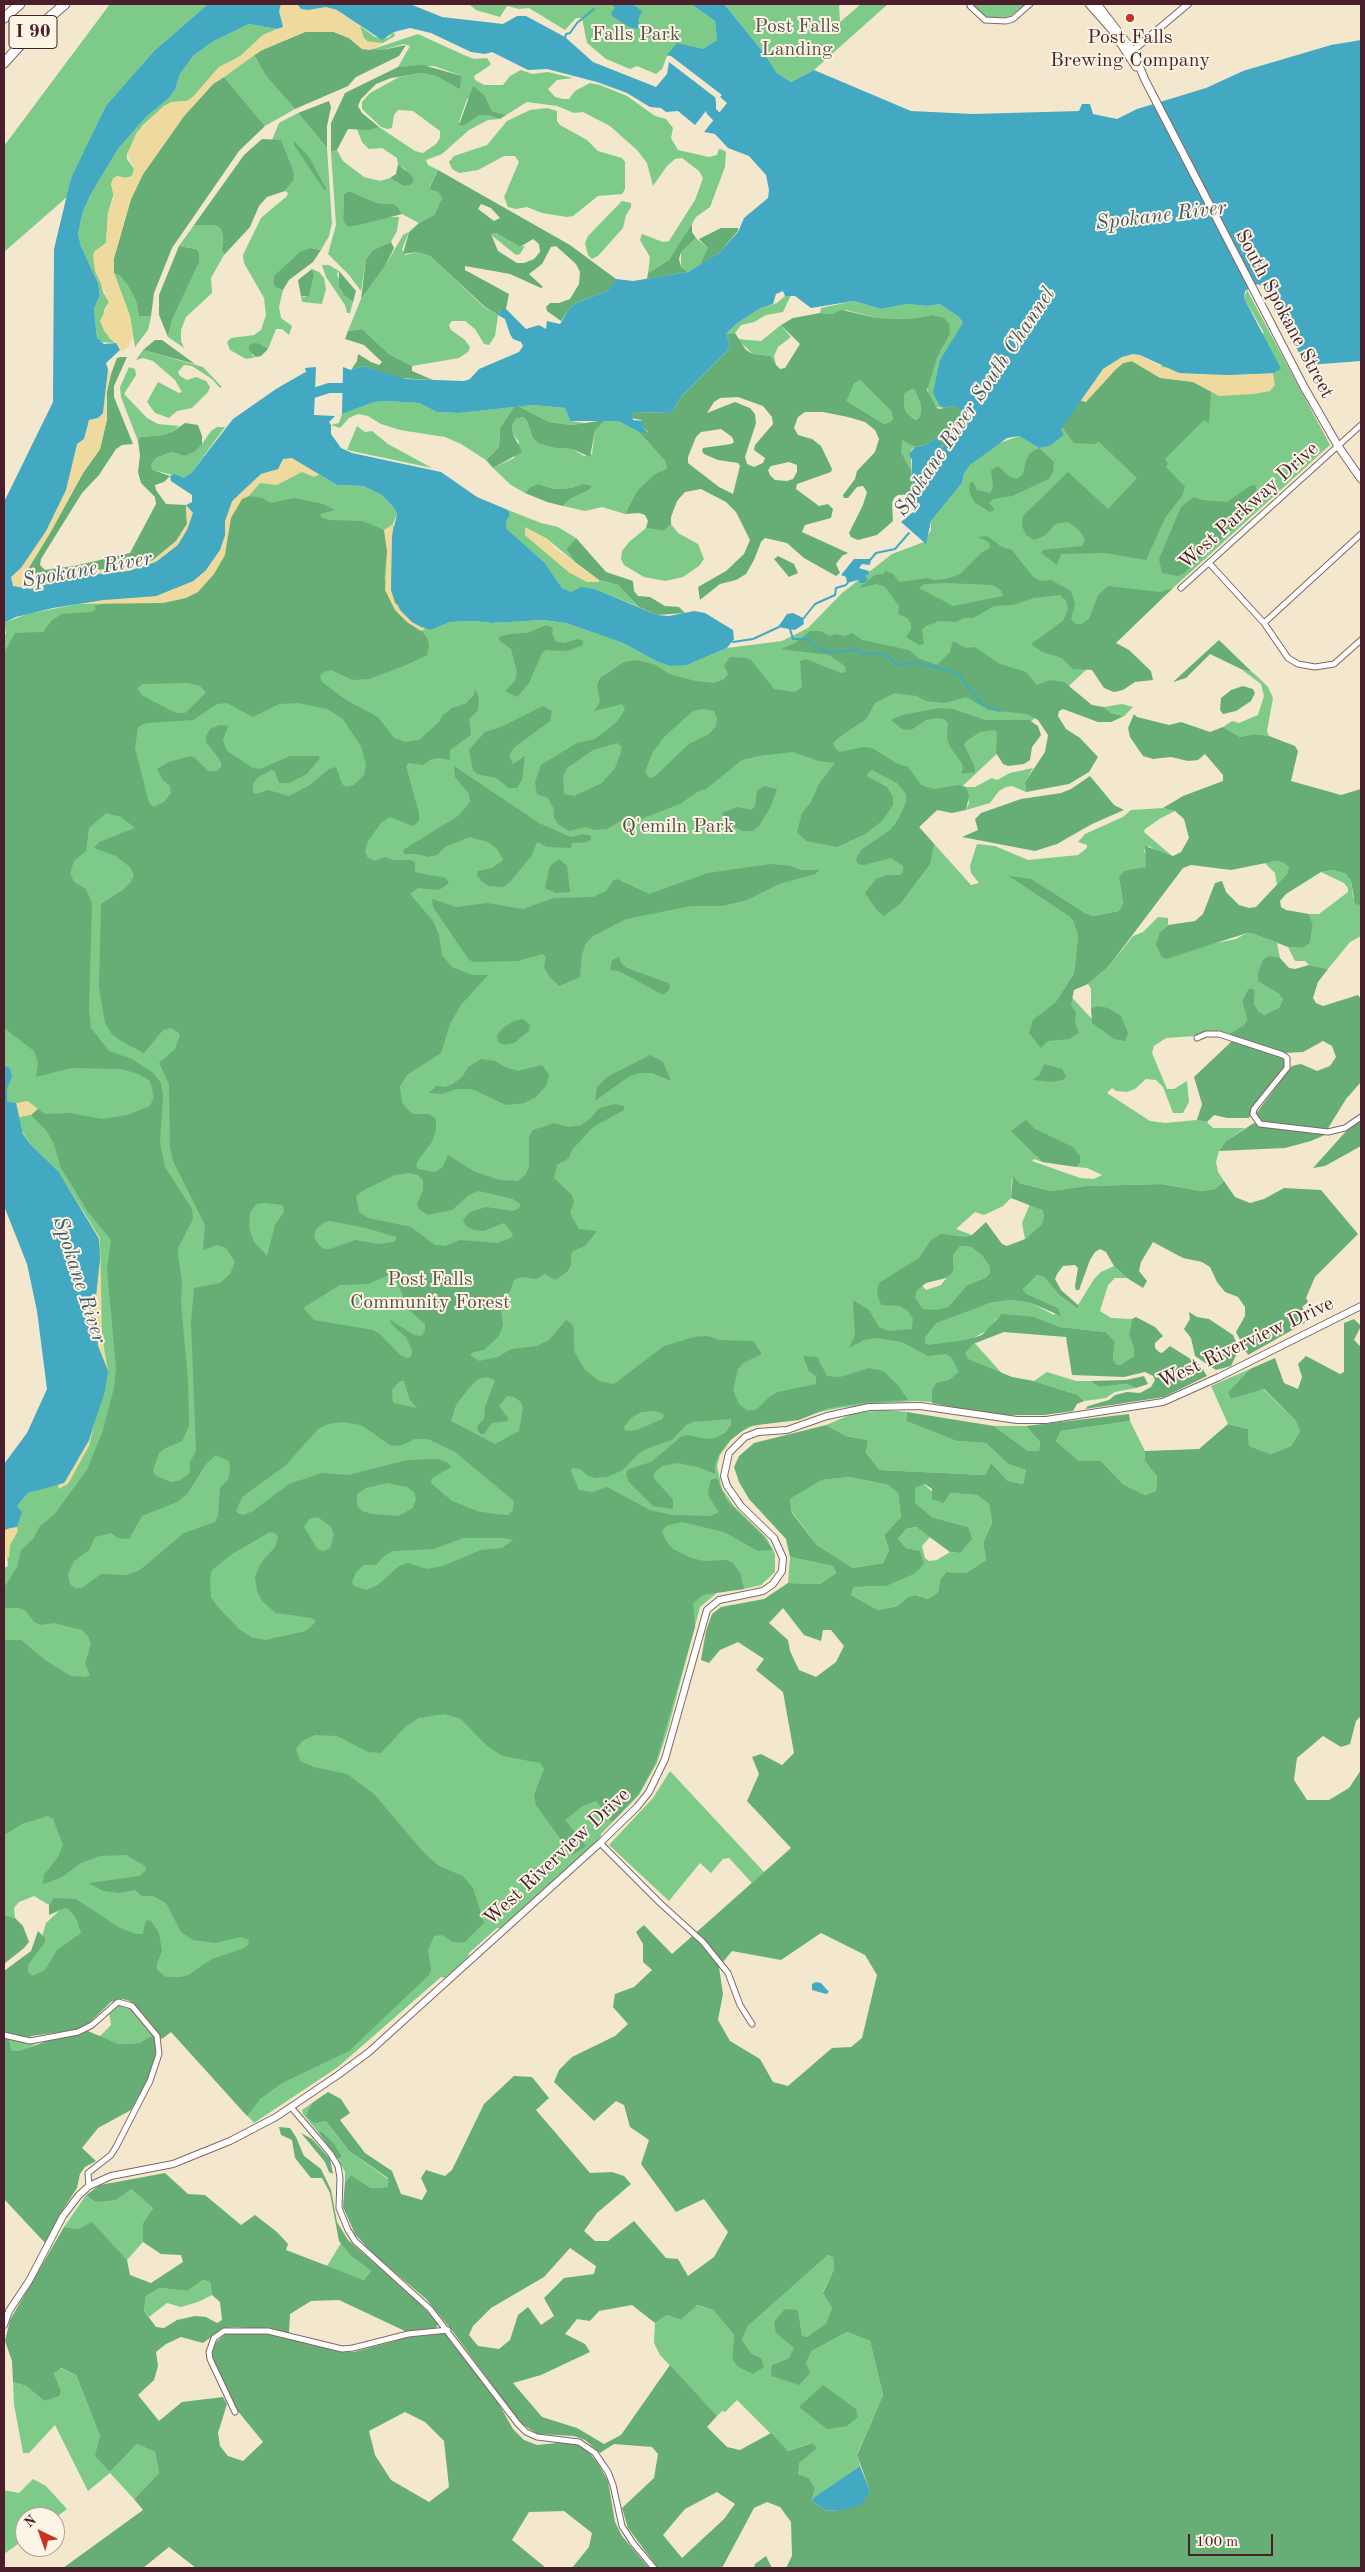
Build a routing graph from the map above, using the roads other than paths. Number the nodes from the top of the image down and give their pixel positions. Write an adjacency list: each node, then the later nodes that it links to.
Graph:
1 (20, 4): 8 (highway, I 90)
2 (64, 4): 10 (highway, I 90)
3 (1030, 4): 7 (street)
4 (1089, 4): 9 (main road)
5 (1097, 4): 9 (main road)
6 (1188, 4): 9 (street)
7 (970, 6)
8 (4, 18)
9 (1130, 53): 12 (main road, South Spokane Street)
10 (4, 63)
11 (1361, 425): 12 (street, West Parkway Drive)
12 (1338, 446): 13 (main road, South Spokane Street); 15 (street, West Parkway Drive)
13 (1361, 479)
14 (1361, 534): 17 (street)
15 (1209, 563): 16 (street, West Parkway Drive); 17 (street)
16 (1181, 588)
17 (1264, 623): 18 (street)
18 (1361, 640)
19 (1197, 1038): 20 (street)
20 (1361, 1117)
21 (1361, 1306): 22 (street, West Riverview Drive)
22 (600, 1843): 23 (street); 25 (street, West Riverview Drive)
23 (752, 2024)
24 (4, 2035): 26 (street)
25 (290, 2107): 26 (street, West Riverview Drive); 28 (street)
26 (89, 2186): 27 (street, West Riverview Drive)
27 (4, 2325)
28 (448, 2330): 29 (street); 30 (street)
29 (235, 2412)
30 (654, 2568)

